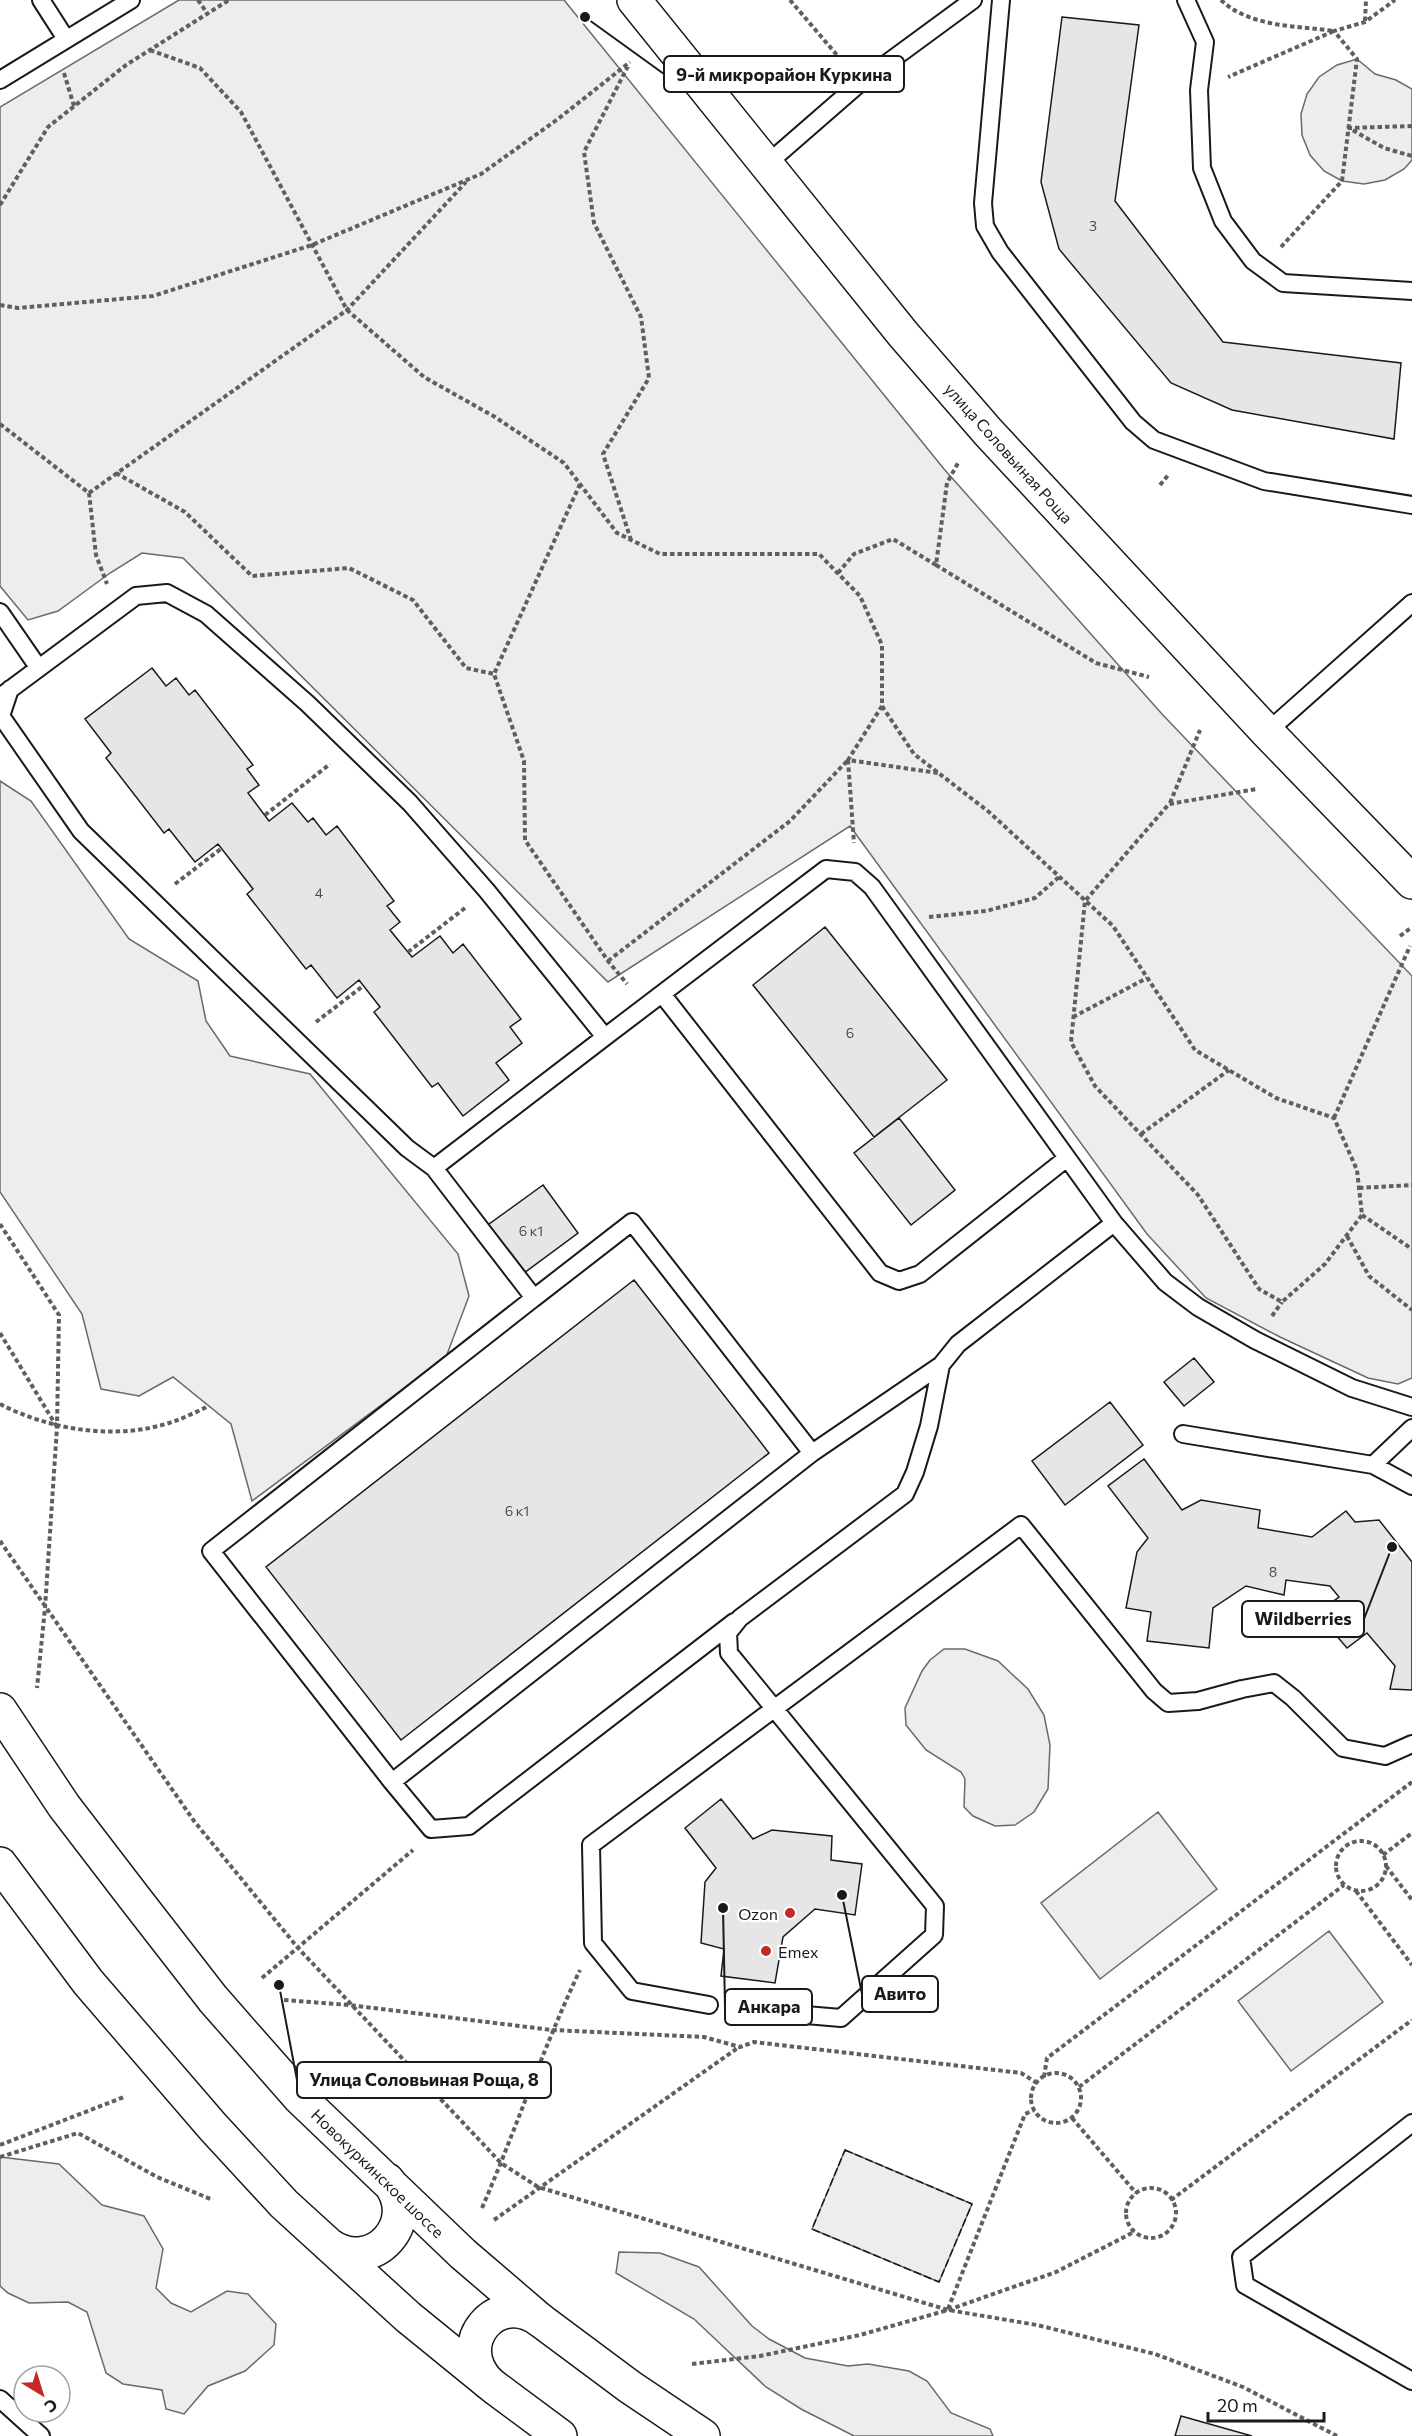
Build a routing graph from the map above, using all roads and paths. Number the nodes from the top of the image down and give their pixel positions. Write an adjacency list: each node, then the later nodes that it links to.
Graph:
1 (41, 0): 16 (lane)
2 (131, 0): 16 (lane)
3 (198, 0): 13 (path)
4 (229, 0): 13 (path)
5 (634, 0): 24 (main road, улица Соловьиная Роща)
6 (790, 0): 19 (path)
7 (973, 0): 19 (lane)
8 (1001, 0): 37 (lane)
9 (1186, 0): 20 (lane)
10 (1221, 0): 15 (path)
11 (1366, 0): 14 (path)
12 (1395, 0): 14 (path)
13 (207, 13): 17 (path)
14 (1365, 22): 15 (path)
15 (1334, 31): 20 (path); 22 (path)
16 (66, 39): 18 (lane)
17 (150, 50): 26 (path); 27 (path)
18 (0, 80)
19 (860, 83): 24 (lane)
20 (1199, 90): 28 (lane)
21 (1412, 126): 22 (path)
22 (1349, 129): 23 (path); 28 (path)
23 (1412, 156)
24 (767, 164): 50 (main road, улица Соловьиная Роща)
25 (468, 179): 27 (path); 31 (path); 38 (path)
26 (0, 206)
27 (312, 245): 30 (path); 31 (path)
28 (1262, 268): 29 (lane)
29 (1412, 291)
30 (0, 305)
31 (347, 310): 34 (path); 35 (path)
32 (0, 424): 36 (path)
33 (958, 463): 39 (path)
34 (116, 473): 36 (path); 45 (path)
35 (580, 483): 38 (path); 45 (path)
36 (89, 493): 42 (path)
37 (1412, 505)
38 (631, 540): 40 (path)
39 (936, 565): 40 (path); 46 (path)
40 (838, 573): 48 (path)
41 (1412, 603): 50 (lane)
42 (117, 610): 44 (lane); 51 (lane)
43 (0, 612): 44 (lane)
44 (38, 667): 47 (lane)
45 (494, 674): 69 (path)
46 (1149, 677)
47 (5, 693): 62 (lane)
48 (882, 706): 52 (path); 53 (path)
49 (1200, 730): 55 (path)
50 (1267, 732): 60 (main road, улица Соловьиная Роща)
51 (352, 747): 56 (path); 61 (lane)
52 (848, 760): 53 (path); 58 (path); 69 (path)
53 (939, 773): 59 (path)
54 (1257, 789): 55 (path)
55 (1169, 804): 63 (path)
56 (265, 815)
57 (222, 848): 62 (path)
58 (855, 872): 64 (lane); 72 (lane)
59 (1059, 877): 63 (path); 64 (path)
60 (1412, 882)
61 (487, 891): 68 (path); 75 (lane)
62 (153, 901): 76 (lane)
63 (1085, 901): 70 (path); 74 (path)
64 (896, 921): 80 (lane)
65 (1412, 927): 66 (path)
66 (1400, 936)
67 (1410, 946): 78 (path)
68 (408, 952)
69 (608, 961): 73 (path)
70 (1147, 978): 74 (path); 77 (path)
71 (363, 986): 76 (path)
72 (662, 994): 73 (lane); 80 (lane)
73 (646, 1006): 75 (lane)
74 (1073, 1017): 79 (path)
75 (605, 1037): 81 (lane)
76 (295, 1039): 81 (lane)
77 (1229, 1070): 78 (path); 79 (path)
78 (1334, 1119): 83 (path)
79 (1141, 1134): 87 (path)
80 (1067, 1158): 85 (lane)
81 (434, 1168): 89 (lane)
82 (1412, 1185): 83 (path)
83 (1359, 1188): 84 (path)
84 (1362, 1215): 87 (path); 88 (path)
85 (1114, 1223): 92 (lane); 95 (lane)
86 (0, 1224): 96 (path)
87 (1347, 1236): 90 (path)
88 (1412, 1249)
89 (534, 1298): 99 (lane); 109 (lane)
90 (1412, 1310)
91 (0, 1333): 96 (path)
92 (941, 1365): 99 (lane); 104 (lane)
93 (0, 1404): 96 (path)
94 (209, 1406): 96 (path)
95 (1412, 1407)
96 (57, 1427): 103 (path)
97 (1412, 1428): 100 (lane)
98 (1183, 1434): 100 (lane)
99 (812, 1454): 109 (lane)
100 (1373, 1465): 101 (lane)
101 (1412, 1486)
102 (0, 1541): 103 (path)
103 (45, 1608): 105 (path); 122 (path)
104 (740, 1618): 106 (lane); 111 (lane)
105 (37, 1688)
106 (774, 1708): 108 (lane); 121 (lane); 128 (lane)
107 (0, 1710): 142 (main road, Новокуркинское шоссе)
108 (1412, 1744)
109 (392, 1782): 111 (lane)
110 (1412, 1782): 113 (path)
111 (431, 1829): 122 (path)
112 (1412, 1833): 115 (path)
113 (1337, 1838): 114 (path); 132 (path)
114 (1345, 1847): 115 (path); 118 (path)
115 (1383, 1855): 117 (path)
116 (0, 1864): 150 (main road)
117 (1386, 1866): 119 (path); 120 (path)
118 (1344, 1885): 119 (path); 134 (path)
119 (1355, 1891): 123 (path)
120 (1412, 1900)
121 (593, 1942): 127 (lane); 130 (path)
122 (298, 1948): 124 (path); 126 (path)
123 (1412, 1965)
124 (262, 1978)
125 (284, 2000): 126 (path)
126 (349, 2005): 130 (path); 141 (path)
127 (710, 2005)
128 (758, 2011)
129 (1412, 2020): 146 (path)
130 (552, 2030): 131 (path); 141 (path)
131 (740, 2047): 133 (path); 143 (path)
132 (1044, 2077): 133 (path); 134 (path)
133 (1036, 2083): 136 (path)
134 (1079, 2087): 137 (path)
135 (124, 2097): 139 (path)
136 (1034, 2110): 137 (path); 151 (path)
137 (1072, 2118): 144 (path)
138 (1412, 2123): 154 (lane)
139 (0, 2145)
140 (0, 2157): 145 (path)
141 (501, 2163): 143 (path); 147 (path)
142 (387, 2179): 150 (main road); 152 (main road, Новокуркинское шоссе)
143 (538, 2187): 148 (path); 151 (path)
144 (1136, 2193): 146 (path); 149 (path)
145 (213, 2200)
146 (1171, 2200): 149 (path)
147 (482, 2208)
148 (494, 2220)
149 (1134, 2232): 151 (path)
150 (325, 2242): 155 (main road)
151 (948, 2310): 153 (path); 160 (path)
152 (540, 2320): 155 (main road); 159 (main road, Новокуркинское шоссе)
153 (692, 2364)
154 (1412, 2381)
155 (488, 2382): 158 (main road)
156 (0, 2399): 157 (lane)
157 (41, 2436)
158 (560, 2436)
159 (703, 2436)
160 (1337, 2436)

